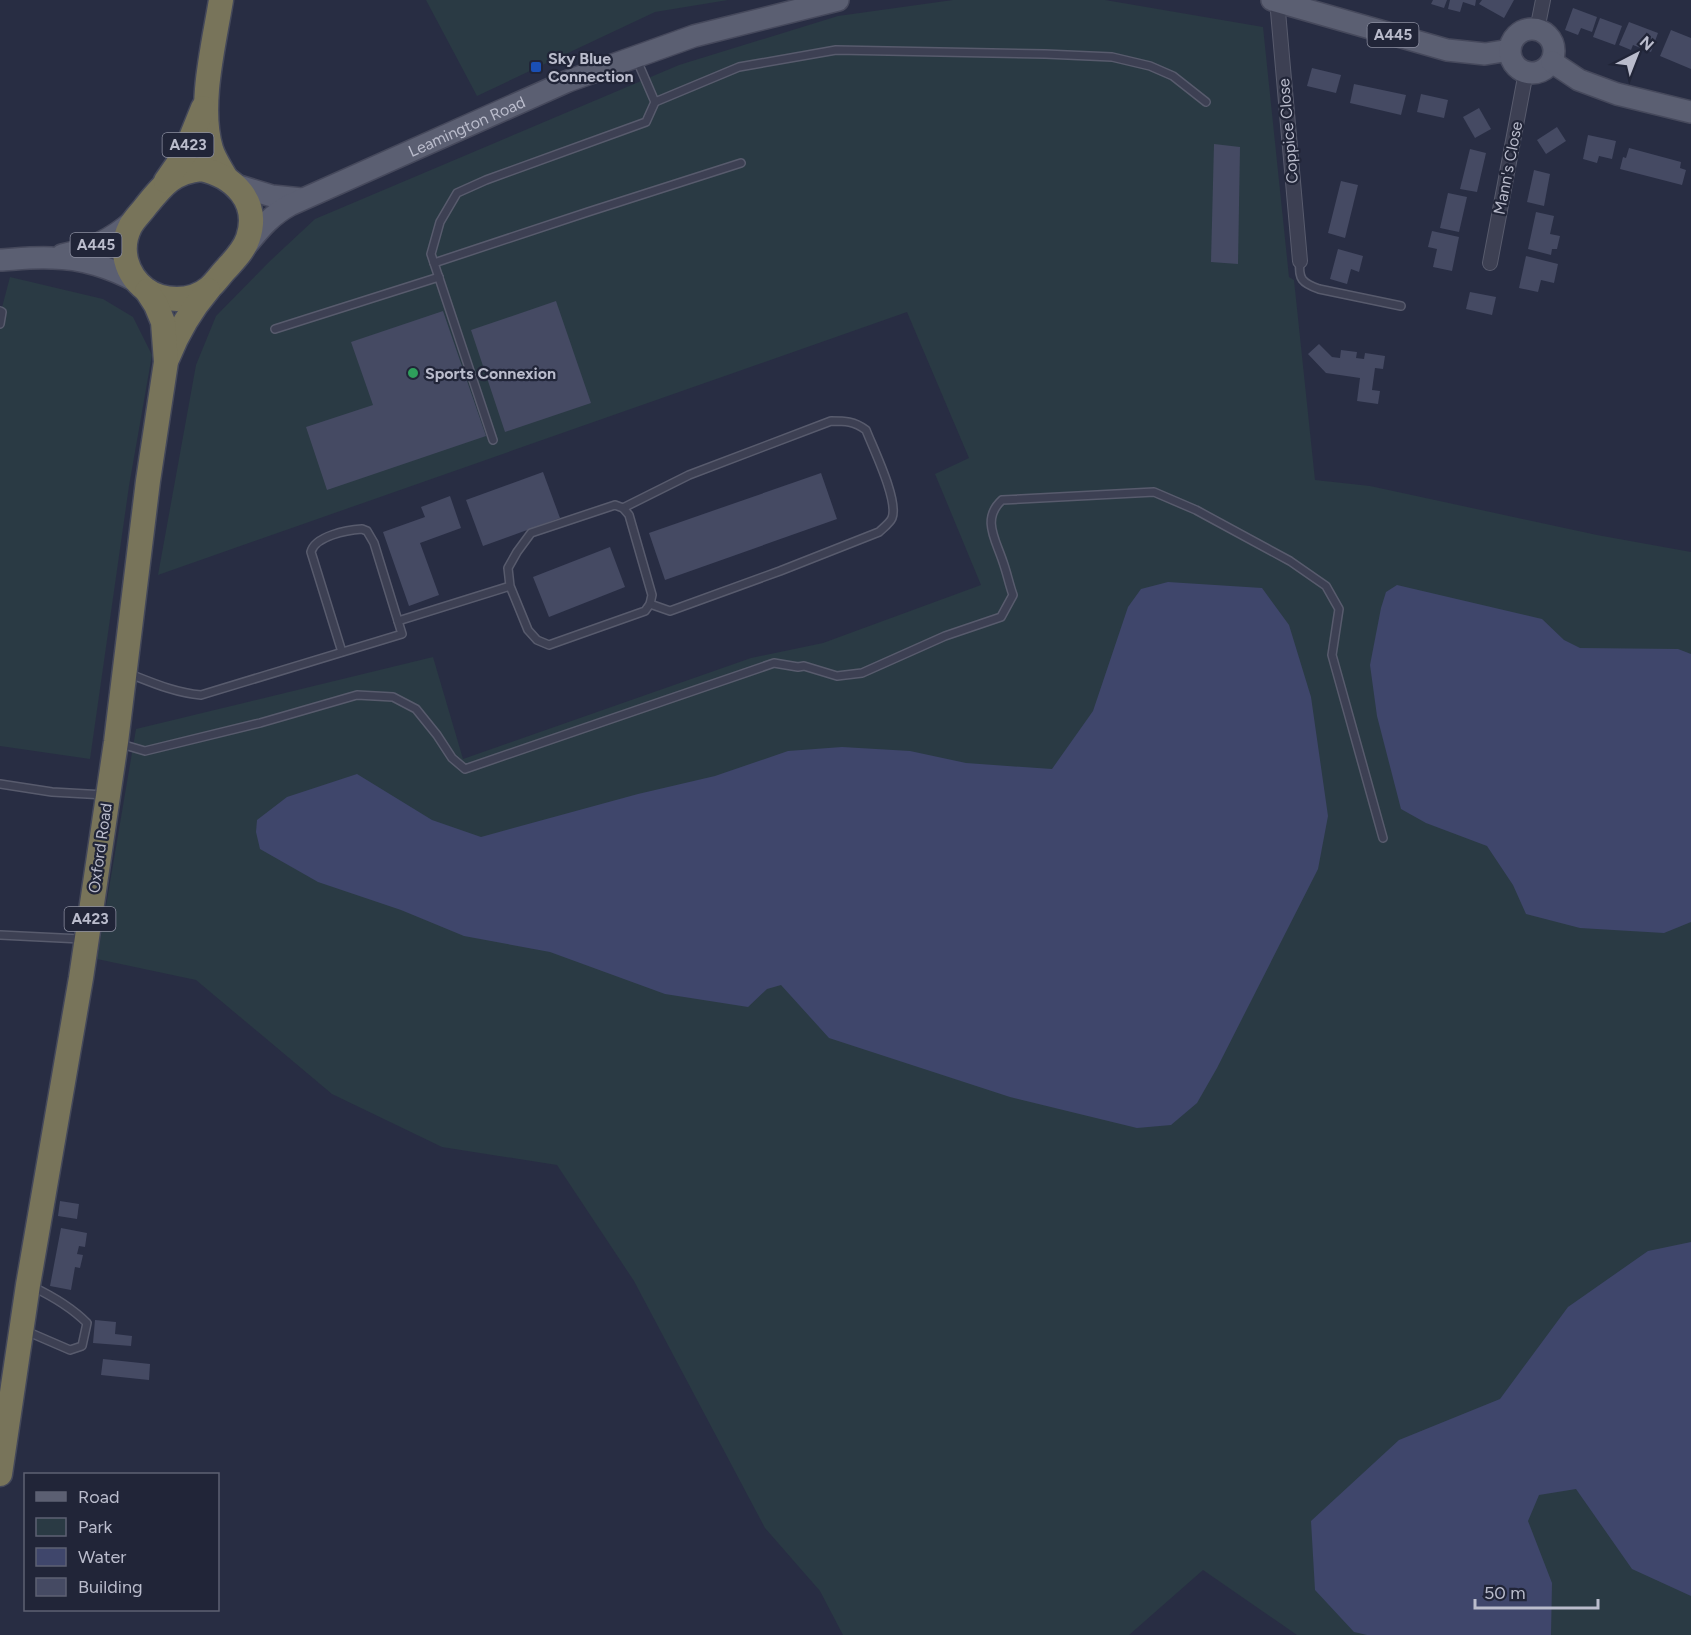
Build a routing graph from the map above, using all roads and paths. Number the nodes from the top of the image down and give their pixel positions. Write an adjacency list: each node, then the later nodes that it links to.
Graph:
1 (221, 0): 10 (highway, A423)
2 (838, 0): 7 (main road, Leamington Road)
3 (1276, 0): 6 (main road, A445); 22 (street, Coppice Close)
4 (1543, 0): 5 (street)
5 (1537, 30): 6 (main road); 8 (main road)
6 (1510, 50): 9 (main road)
7 (635, 57): 11 (lane); 17 (main road, Leamington Road)
8 (1552, 62): 9 (main road); 13 (main road)
9 (1526, 72): 23 (street, Mann's Close)
10 (206, 98): 15 (highway, A423); 16 (highway, A423)
11 (655, 102): 12 (lane); 24 (lane)
12 (1206, 102)
13 (1691, 112)
14 (741, 163): 24 (lane)
15 (231, 182): 16 (highway); 17 (main road, Leamington Road); 19 (highway)
16 (161, 188): 18 (highway)
17 (304, 199): 19 (main road, Leamington Road)
18 (134, 220): 20 (main road, A445); 26 (highway)
19 (242, 250): 27 (highway)
20 (52, 258): 21 (main road, A445); 26 (main road, A445)
21 (0, 260)
22 (1300, 261): 28 (lane)
23 (1490, 263)
24 (434, 264): 25 (lane)
25 (439, 277): 31 (lane); 33 (lane)
26 (142, 287): 27 (highway); 32 (highway, Oxford Road / A423)
27 (209, 288): 32 (highway, Oxford Road / A423)
28 (1401, 306)
29 (0, 311): 30 (lane)
30 (0, 324)
31 (275, 329)
32 (166, 362): 39 (highway, Oxford Road / A423)
33 (493, 440)
34 (623, 508): 35 (lane); 36 (lane); 36 (lane)
35 (510, 586): 36 (lane); 37 (lane)
36 (651, 604)
37 (398, 621): 38 (lane); 38 (lane)
38 (342, 652): 39 (lane)
39 (124, 672): 40 (highway, Oxford Road / A423)
40 (116, 742): 42 (highway, Oxford Road / A423); 43 (lane)
41 (0, 784): 42 (lane)
42 (108, 795): 45 (highway, Oxford Road / A423)
43 (1383, 838)
44 (0, 935): 45 (lane)
45 (87, 939): 46 (highway, Oxford Road / A423)
46 (28, 1285): 47 (highway, Oxford Road / A423); 47 (lane)
47 (21, 1328): 48 (highway, Oxford Road / A423)
48 (0, 1474)

